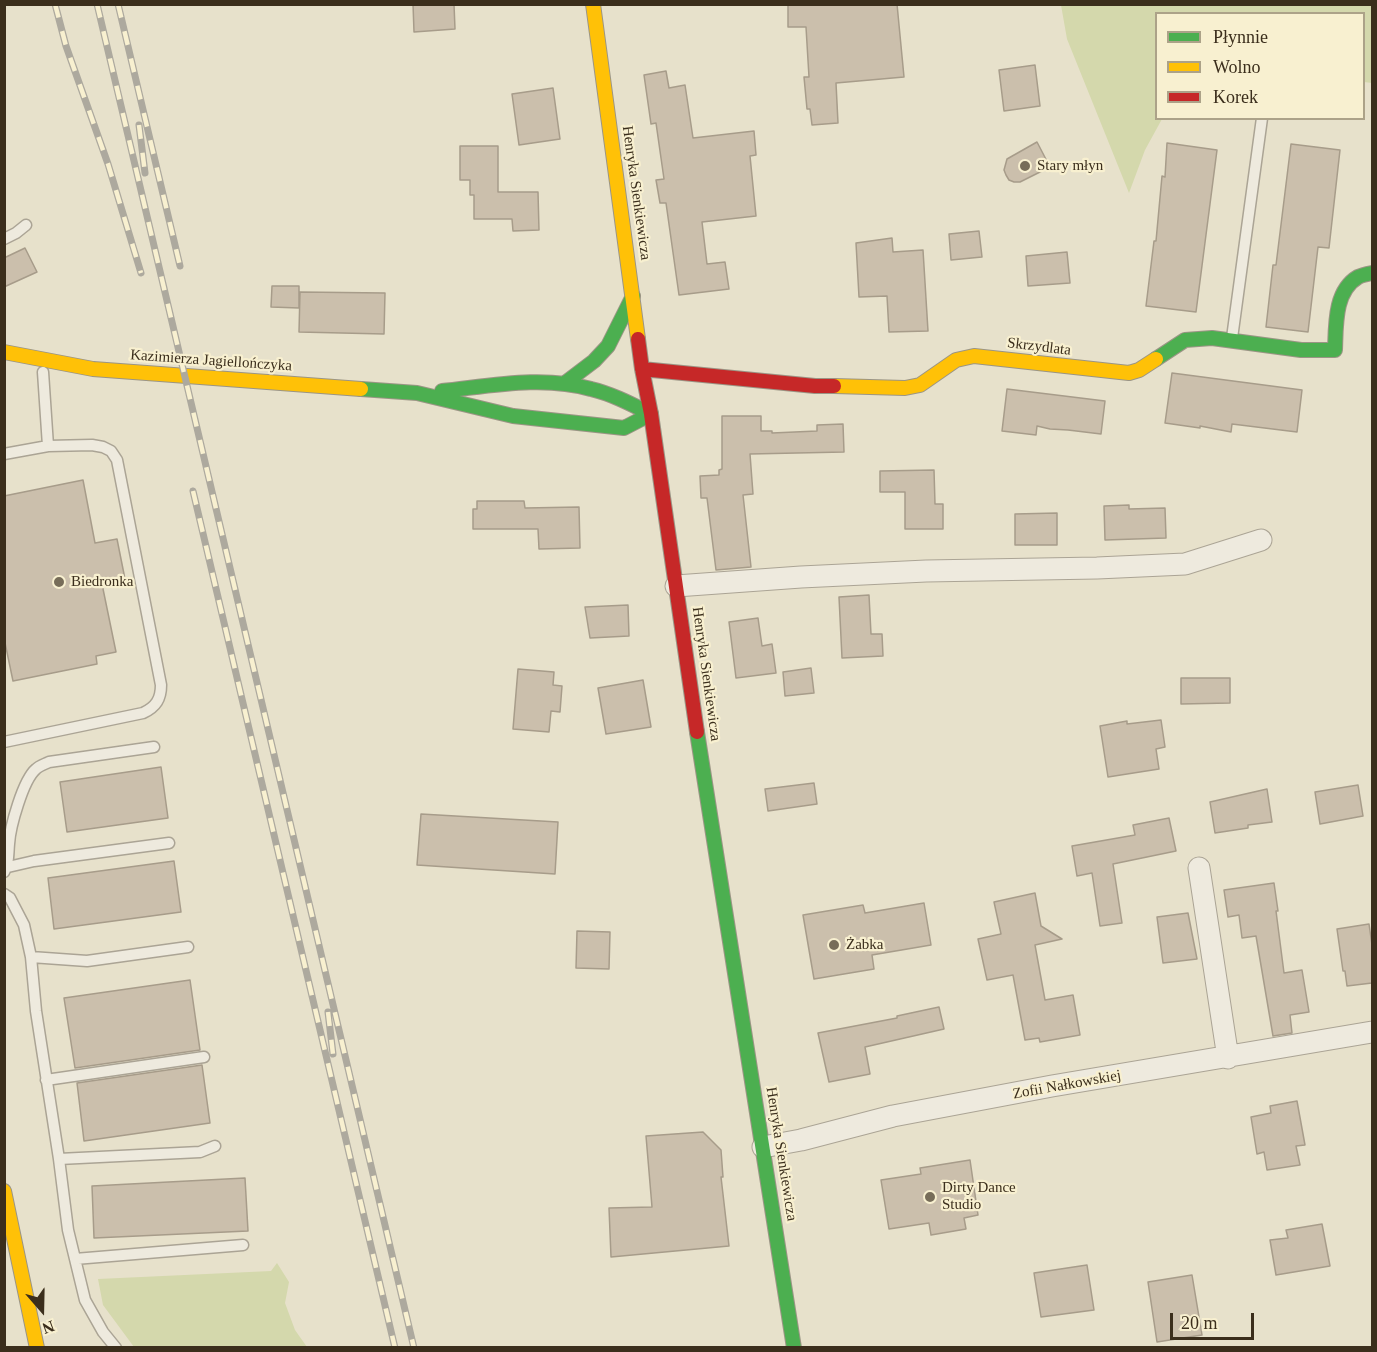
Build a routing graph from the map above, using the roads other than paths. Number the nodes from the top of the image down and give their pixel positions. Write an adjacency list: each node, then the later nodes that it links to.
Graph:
1 (593, 4): 6 (street, Henryka Sienkiewicza)
2 (1262, 120): 7 (lane)
3 (26, 225): 4 (lane)
4 (4, 239)
5 (1372, 273): 7 (street, Skrzydlata)
6 (633, 296): 10 (street, Henryka Sienkiewicza); 12 (street)
7 (1232, 340): 10 (street, Skrzydlata)
8 (4, 352): 9 (street, Kazimierza Jagiellończyka)
9 (93, 369): 11 (street); 13 (street, Kazimierza Jagiellończyka)
10 (642, 369): 14 (street, Henryka Sienkiewicza)
11 (38, 372): 15 (lane)
12 (565, 383): 13 (street, Kazimierza Jagiellończyka); 14 (street, Kazimierza Jagiellończyka)
13 (417, 393): 14 (street, Kazimierza Jagiellończyka)
14 (651, 414): 18 (street, Henryka Sienkiewicza)
15 (48, 446): 16 (lane); 19 (lane)
16 (4, 454)
17 (1262, 540): 18 (street)
18 (676, 586): 32 (street, Henryka Sienkiewicza)
19 (4, 742)
20 (154, 747): 23 (lane)
21 (169, 843): 23 (lane)
22 (1199, 868): 29 (street)
23 (6, 870)
24 (4, 894): 26 (lane)
25 (188, 948): 26 (lane)
26 (31, 957): 30 (lane)
27 (1372, 1032): 29 (street, Zofii Nałkowskiej)
28 (204, 1057): 30 (lane)
29 (1228, 1058): 32 (street, Zofii Nałkowskiej)
30 (46, 1080): 33 (lane)
31 (215, 1146): 33 (lane)
32 (763, 1147): 40 (street, Henryka Sienkiewicza)
33 (59, 1160): 36 (lane)
34 (6, 1204): 37 (street)
35 (243, 1245): 36 (lane)
36 (75, 1259): 39 (lane)
37 (12, 1265): 38 (street)
38 (37, 1347)
39 (116, 1347)
40 (794, 1347)

